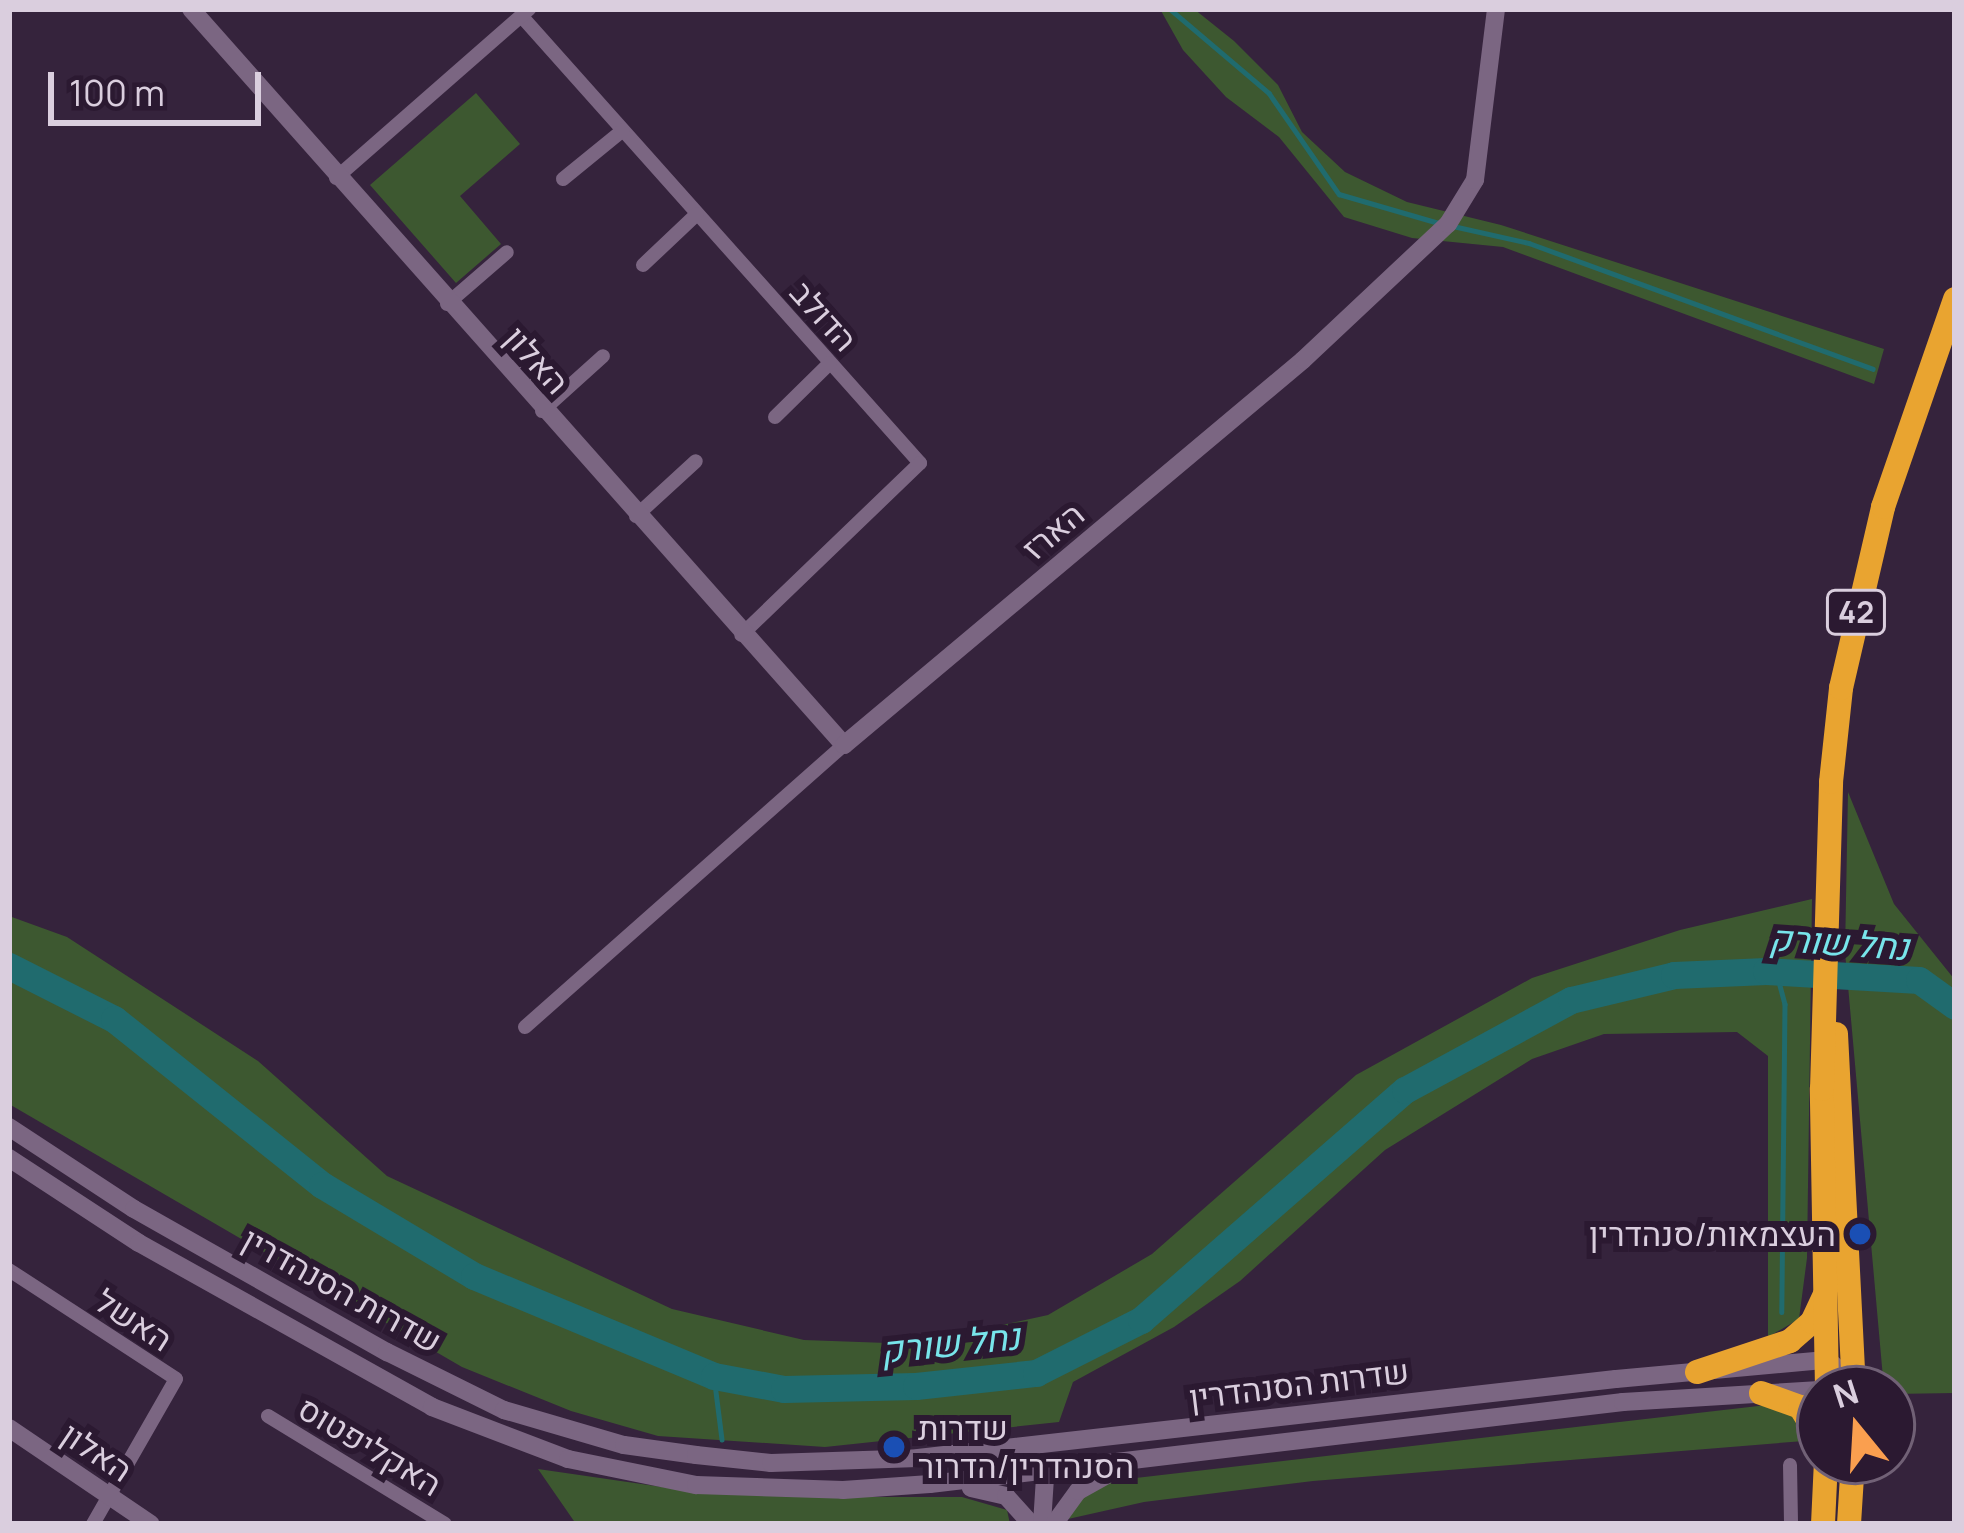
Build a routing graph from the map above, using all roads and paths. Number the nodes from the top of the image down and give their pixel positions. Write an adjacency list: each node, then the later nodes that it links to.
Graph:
1 (191, 9): 5 (main road, האלון)
2 (1496, 9): 19 (main road, הארז)
3 (527, 14): 4 (street, הדולב); 5 (street)
4 (623, 130): 6 (street); 7 (street, הדולב)
5 (336, 178): 11 (main road, האלון)
6 (563, 179)
7 (698, 214): 9 (street); 13 (street, הדולב)
8 (506, 252): 11 (street)
9 (643, 265)
10 (1955, 299): 20 (highway, 42)
11 (448, 304): 14 (main road, האלון)
12 (603, 356): 14 (street)
13 (830, 363): 15 (street); 18 (street, הדולב)
14 (542, 411): 17 (main road, האלון)
15 (775, 417)
16 (696, 461): 17 (street)
17 (636, 516): 18 (main road, האלון)
18 (741, 635): 19 (main road, האלון)
19 (844, 746): 21 (street, הארז)
20 (1829, 985): 25 (highway, 42); 29 (highway, 42)
21 (524, 1027)
22 (9, 1127): 36 (main road, שדרות הסנהדרין)
23 (9, 1159): 40 (main road, שדרות הסנהדרין)
24 (9, 1270): 43 (street, האשל)
25 (1828, 1288): 26 (highway, 42); 30 (highway)
26 (1826, 1360): 27 (highway, 42); 28 (main road); 30 (main road, שדרות הסנהדרין)
27 (1826, 1365)
28 (1832, 1365)
29 (1853, 1365)
30 (1697, 1372): 36 (main road, שדרות הסנהדרין)
31 (1796, 1391): 32 (main road, שדרות הסנהדרין)
32 (1761, 1393): 33 (highway); 37 (main road, שדרות הסנהדרין)
33 (1796, 1406)
34 (268, 1416): 46 (street, האקליפטוס)
35 (9, 1428): 43 (main road, האלון)
36 (1047, 1445): 39 (main road)
37 (1155, 1459): 39 (main road, שדרות הסנהדרין); 49 (main road)
38 (1790, 1465): 50 (street)
39 (1046, 1474): 40 (main road, שדרות הסנהדרין); 48 (main road)
40 (930, 1484): 47 (main road)
41 (1825, 1485): 51 (highway)
42 (1851, 1485): 52 (highway)
43 (110, 1498): 44 (street); 45 (main road, האלון)
44 (94, 1524)
45 (151, 1524)
46 (445, 1524)
47 (1031, 1524)
48 (1042, 1524)
49 (1054, 1524)
50 (1791, 1524)
51 (1823, 1524)
52 (1850, 1524)

